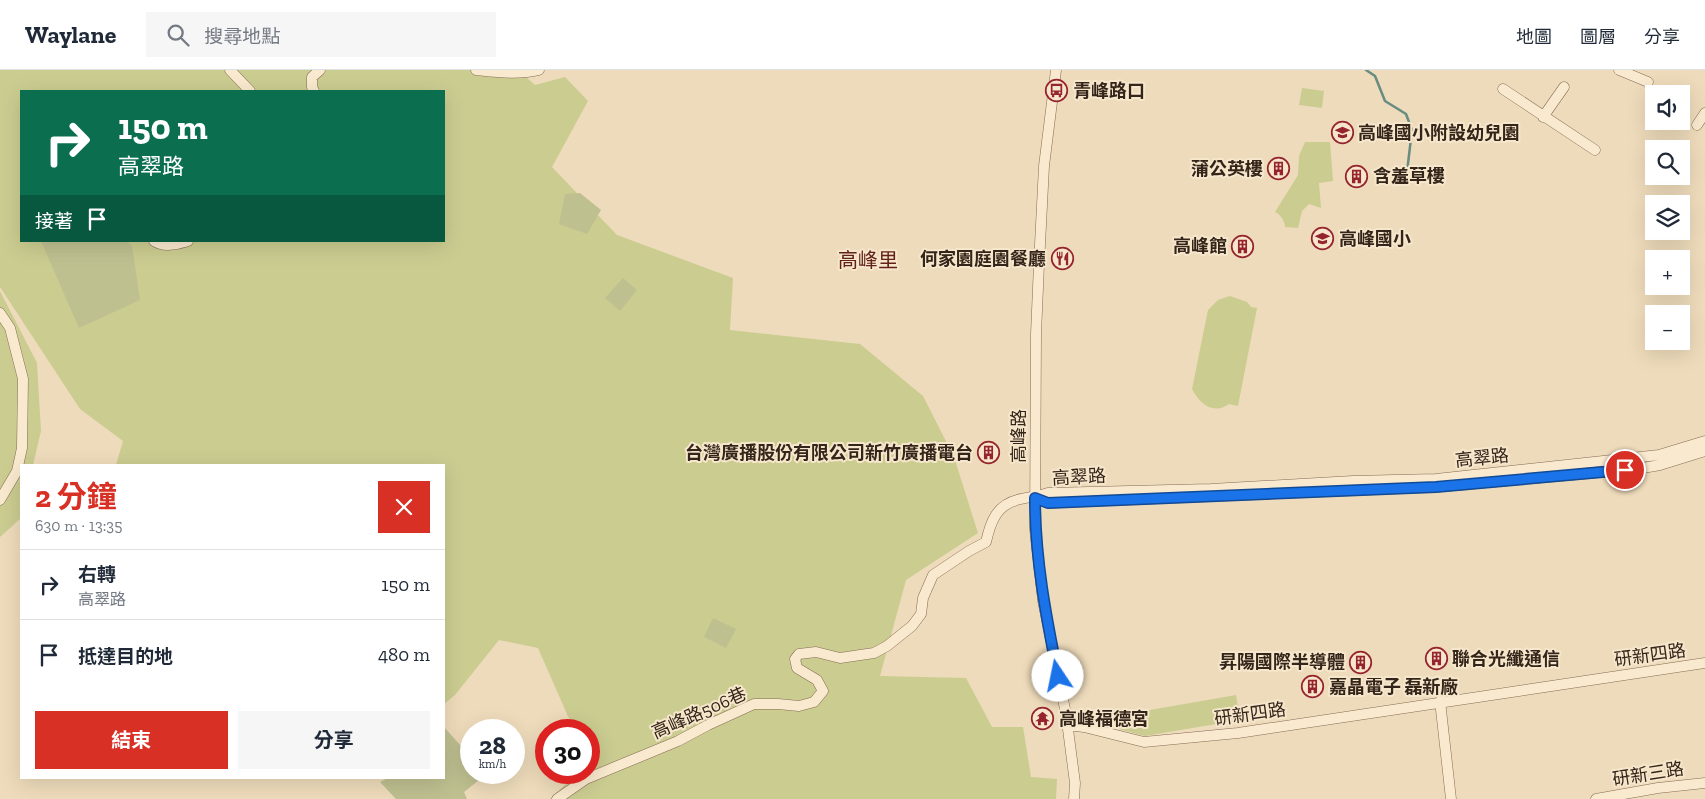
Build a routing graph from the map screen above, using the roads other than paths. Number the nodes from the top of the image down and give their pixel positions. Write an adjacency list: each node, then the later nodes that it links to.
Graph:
1 (230, 70): 10 (street)
2 (320, 70): 11 (street)
3 (476, 70): 4 (street)
4 (539, 70)
5 (1056, 70): 21 (street, 高峰路)
6 (1619, 70): 7 (street)
7 (1648, 82)
8 (1564, 87): 13 (street)
9 (1503, 89): 13 (street)
10 (249, 90)
11 (314, 90)
12 (1705, 113): 14 (street)
13 (1543, 117): 15 (street)
14 (1697, 125)
15 (1595, 150)
16 (156, 242): 17 (street)
17 (184, 242)
18 (0, 313): 22 (street)
19 (1705, 441): 21 (street, 高翠路)
20 (1705, 451): 21 (street, 高翠路)
21 (1035, 498): 25 (street, 高峰路); 27 (street, 高峰路506巷)
22 (0, 500)
23 (1705, 663): 24 (street, 研新四路)
24 (1440, 702): 25 (street, 研新四路); 29 (street)
25 (1067, 724): 28 (street, 高峰路)
26 (1705, 783): 30 (street, 研新三路)
27 (557, 799)
28 (1074, 799)
29 (1451, 799)
30 (1596, 799)

